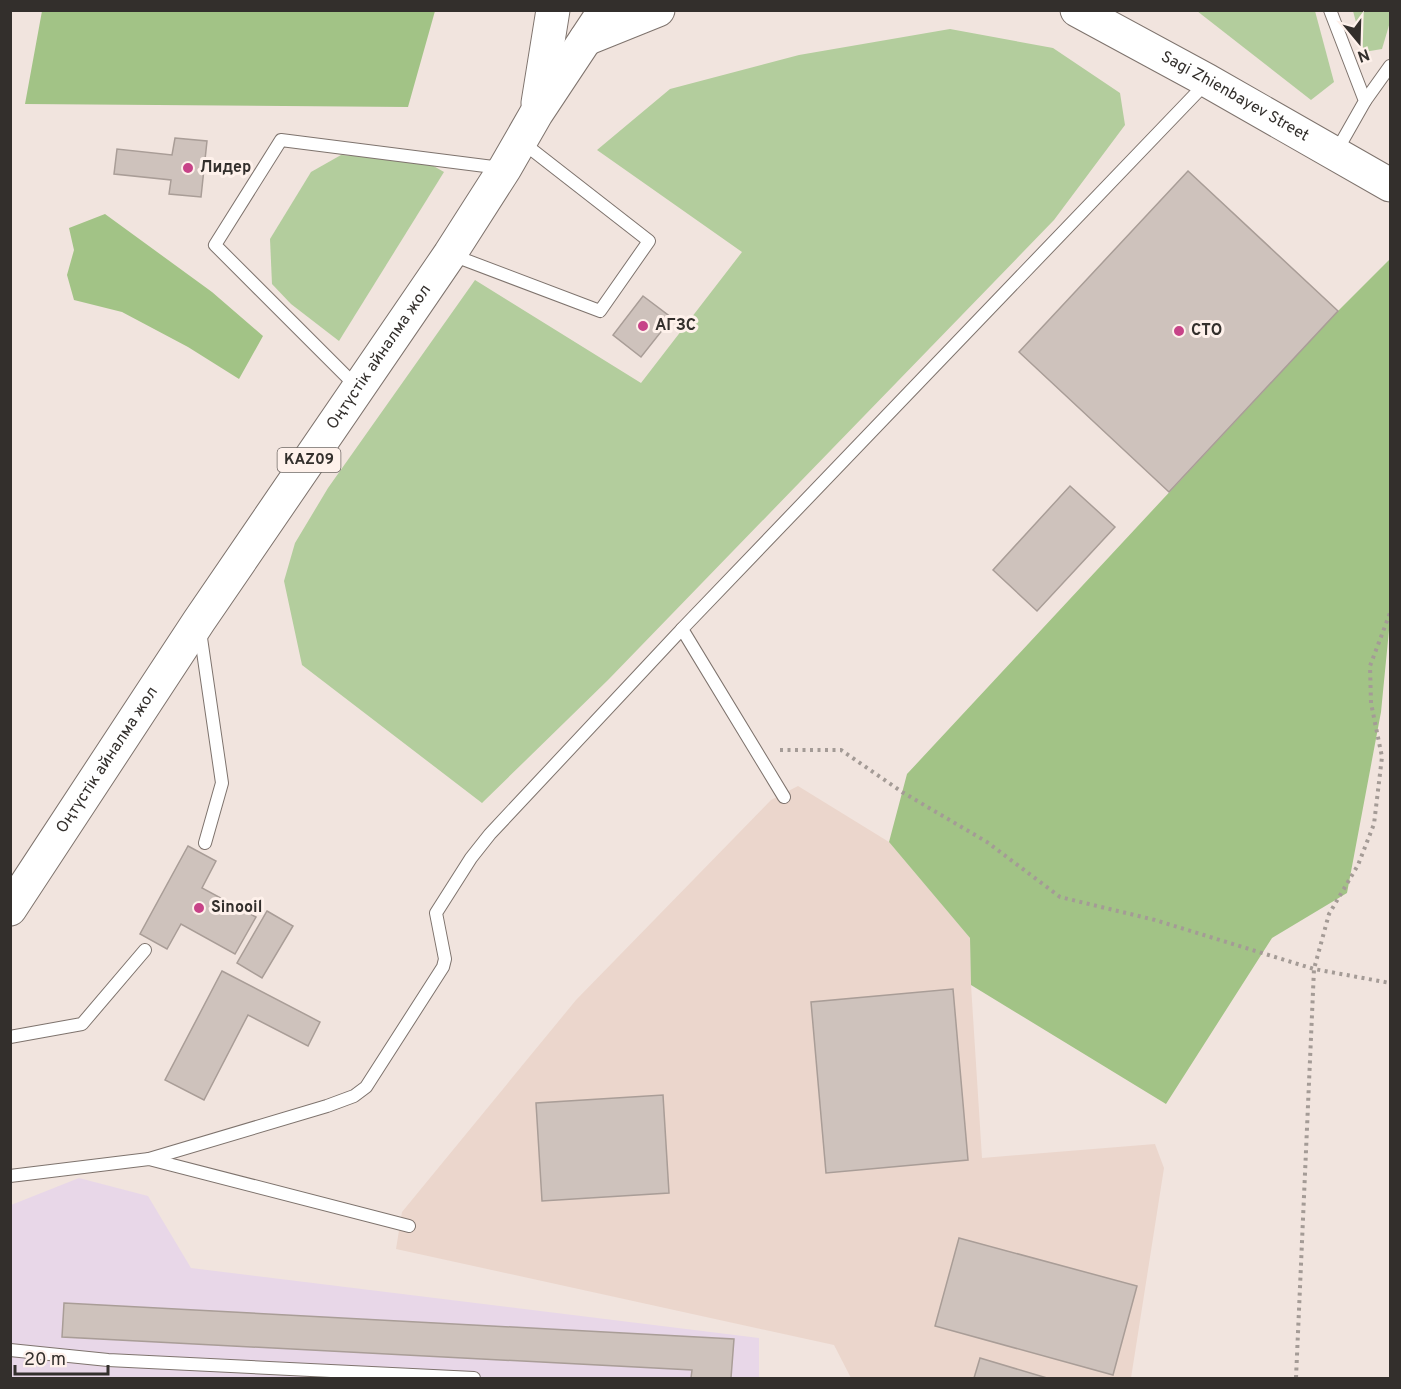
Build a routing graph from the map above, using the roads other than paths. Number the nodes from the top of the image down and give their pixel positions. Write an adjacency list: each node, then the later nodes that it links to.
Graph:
1 (553, 10): 10 (main road, KAZ09)
2 (605, 10): 6 (main road, Оңтүстік айналма жол / KAZ09)
3 (658, 10): 6 (main road)
4 (1077, 10): 8 (main road, Sagi Zhienbayev Street)
5 (1330, 10): 9 (lane)
6 (586, 39): 10 (main road, Оңтүстік айналма жол / KAZ09)
7 (1390, 66): 9 (lane)
8 (1208, 81): 11 (main road, Sagi Zhienbayev Street); 16 (lane)
9 (1365, 101): 11 (lane)
10 (521, 141): 13 (main road, Оңтүстік айналма жол / KAZ09); 13 (lane); 14 (lane)
11 (1335, 153): 12 (main road, Sagi Zhienbayev Street)
12 (1389, 183)
13 (450, 254): 14 (main road, Оңтүстік айналма жол / KAZ09)
14 (358, 388): 15 (main road, Оңтүстік айналма жол / KAZ09)
15 (199, 621): 18 (lane); 19 (main road, Оңтүстік айналма жол / KAZ09)
16 (682, 629): 17 (lane); 22 (lane)
17 (784, 797)
18 (205, 843)
19 (10, 909)
20 (145, 950): 21 (lane)
21 (10, 1037)
22 (149, 1159): 23 (lane); 24 (lane)
23 (10, 1176)
24 (409, 1226)
25 (10, 1350): 26 (lane)
26 (474, 1378)

